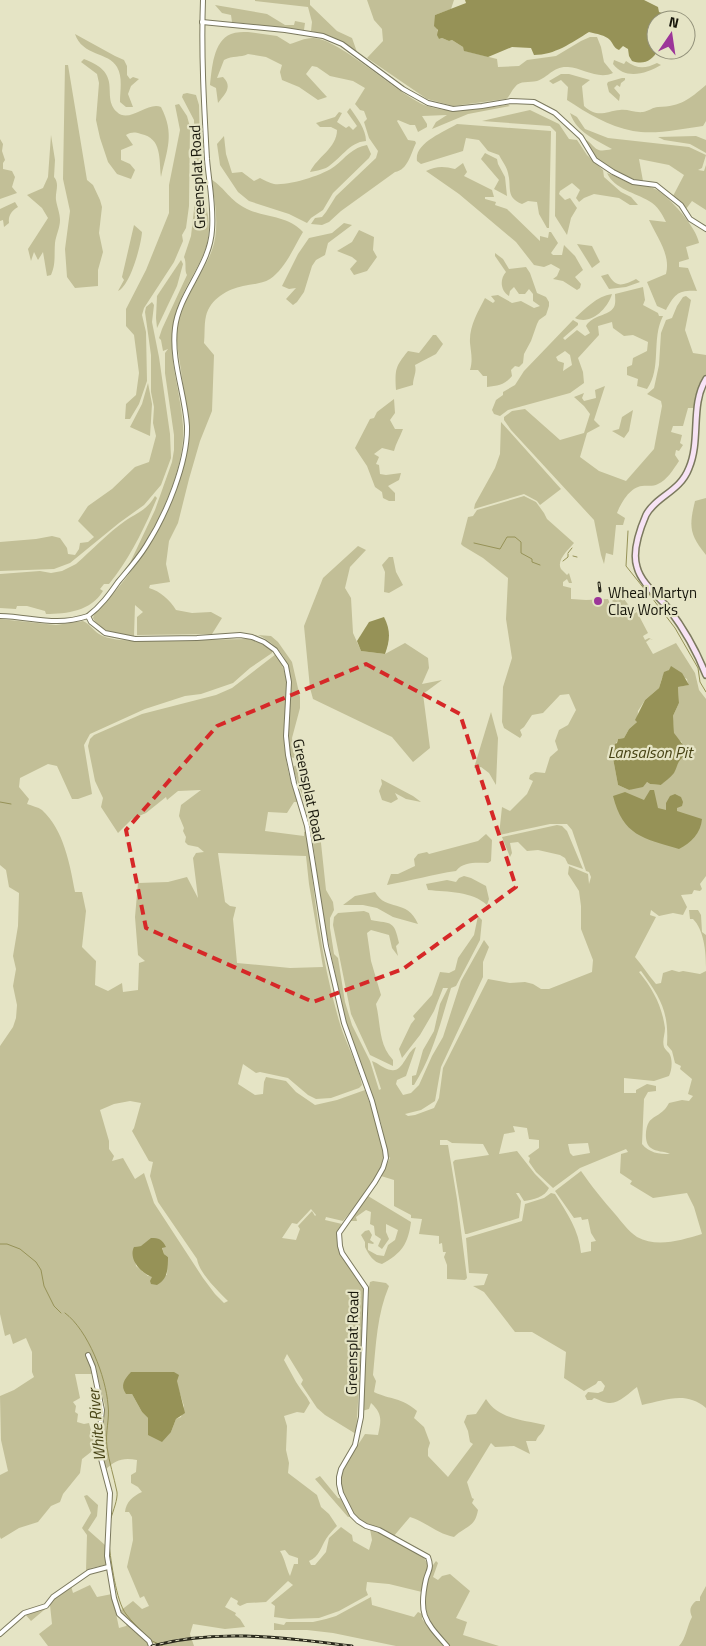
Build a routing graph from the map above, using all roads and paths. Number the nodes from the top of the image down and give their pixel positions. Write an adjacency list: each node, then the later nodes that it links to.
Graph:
1 (203, 0): 2 (street, Greensplat Road)
2 (202, 22): 3 (street); 6 (street, Greensplat Road)
3 (706, 229)
4 (706, 379): 7 (main road)
5 (0, 616): 6 (street)
6 (88, 616): 12 (street, Greensplat Road)
7 (706, 675)
8 (88, 1355): 9 (street)
9 (108, 1567): 10 (street); 11 (street)
10 (0, 1634)
11 (151, 1646)
12 (447, 1646)

